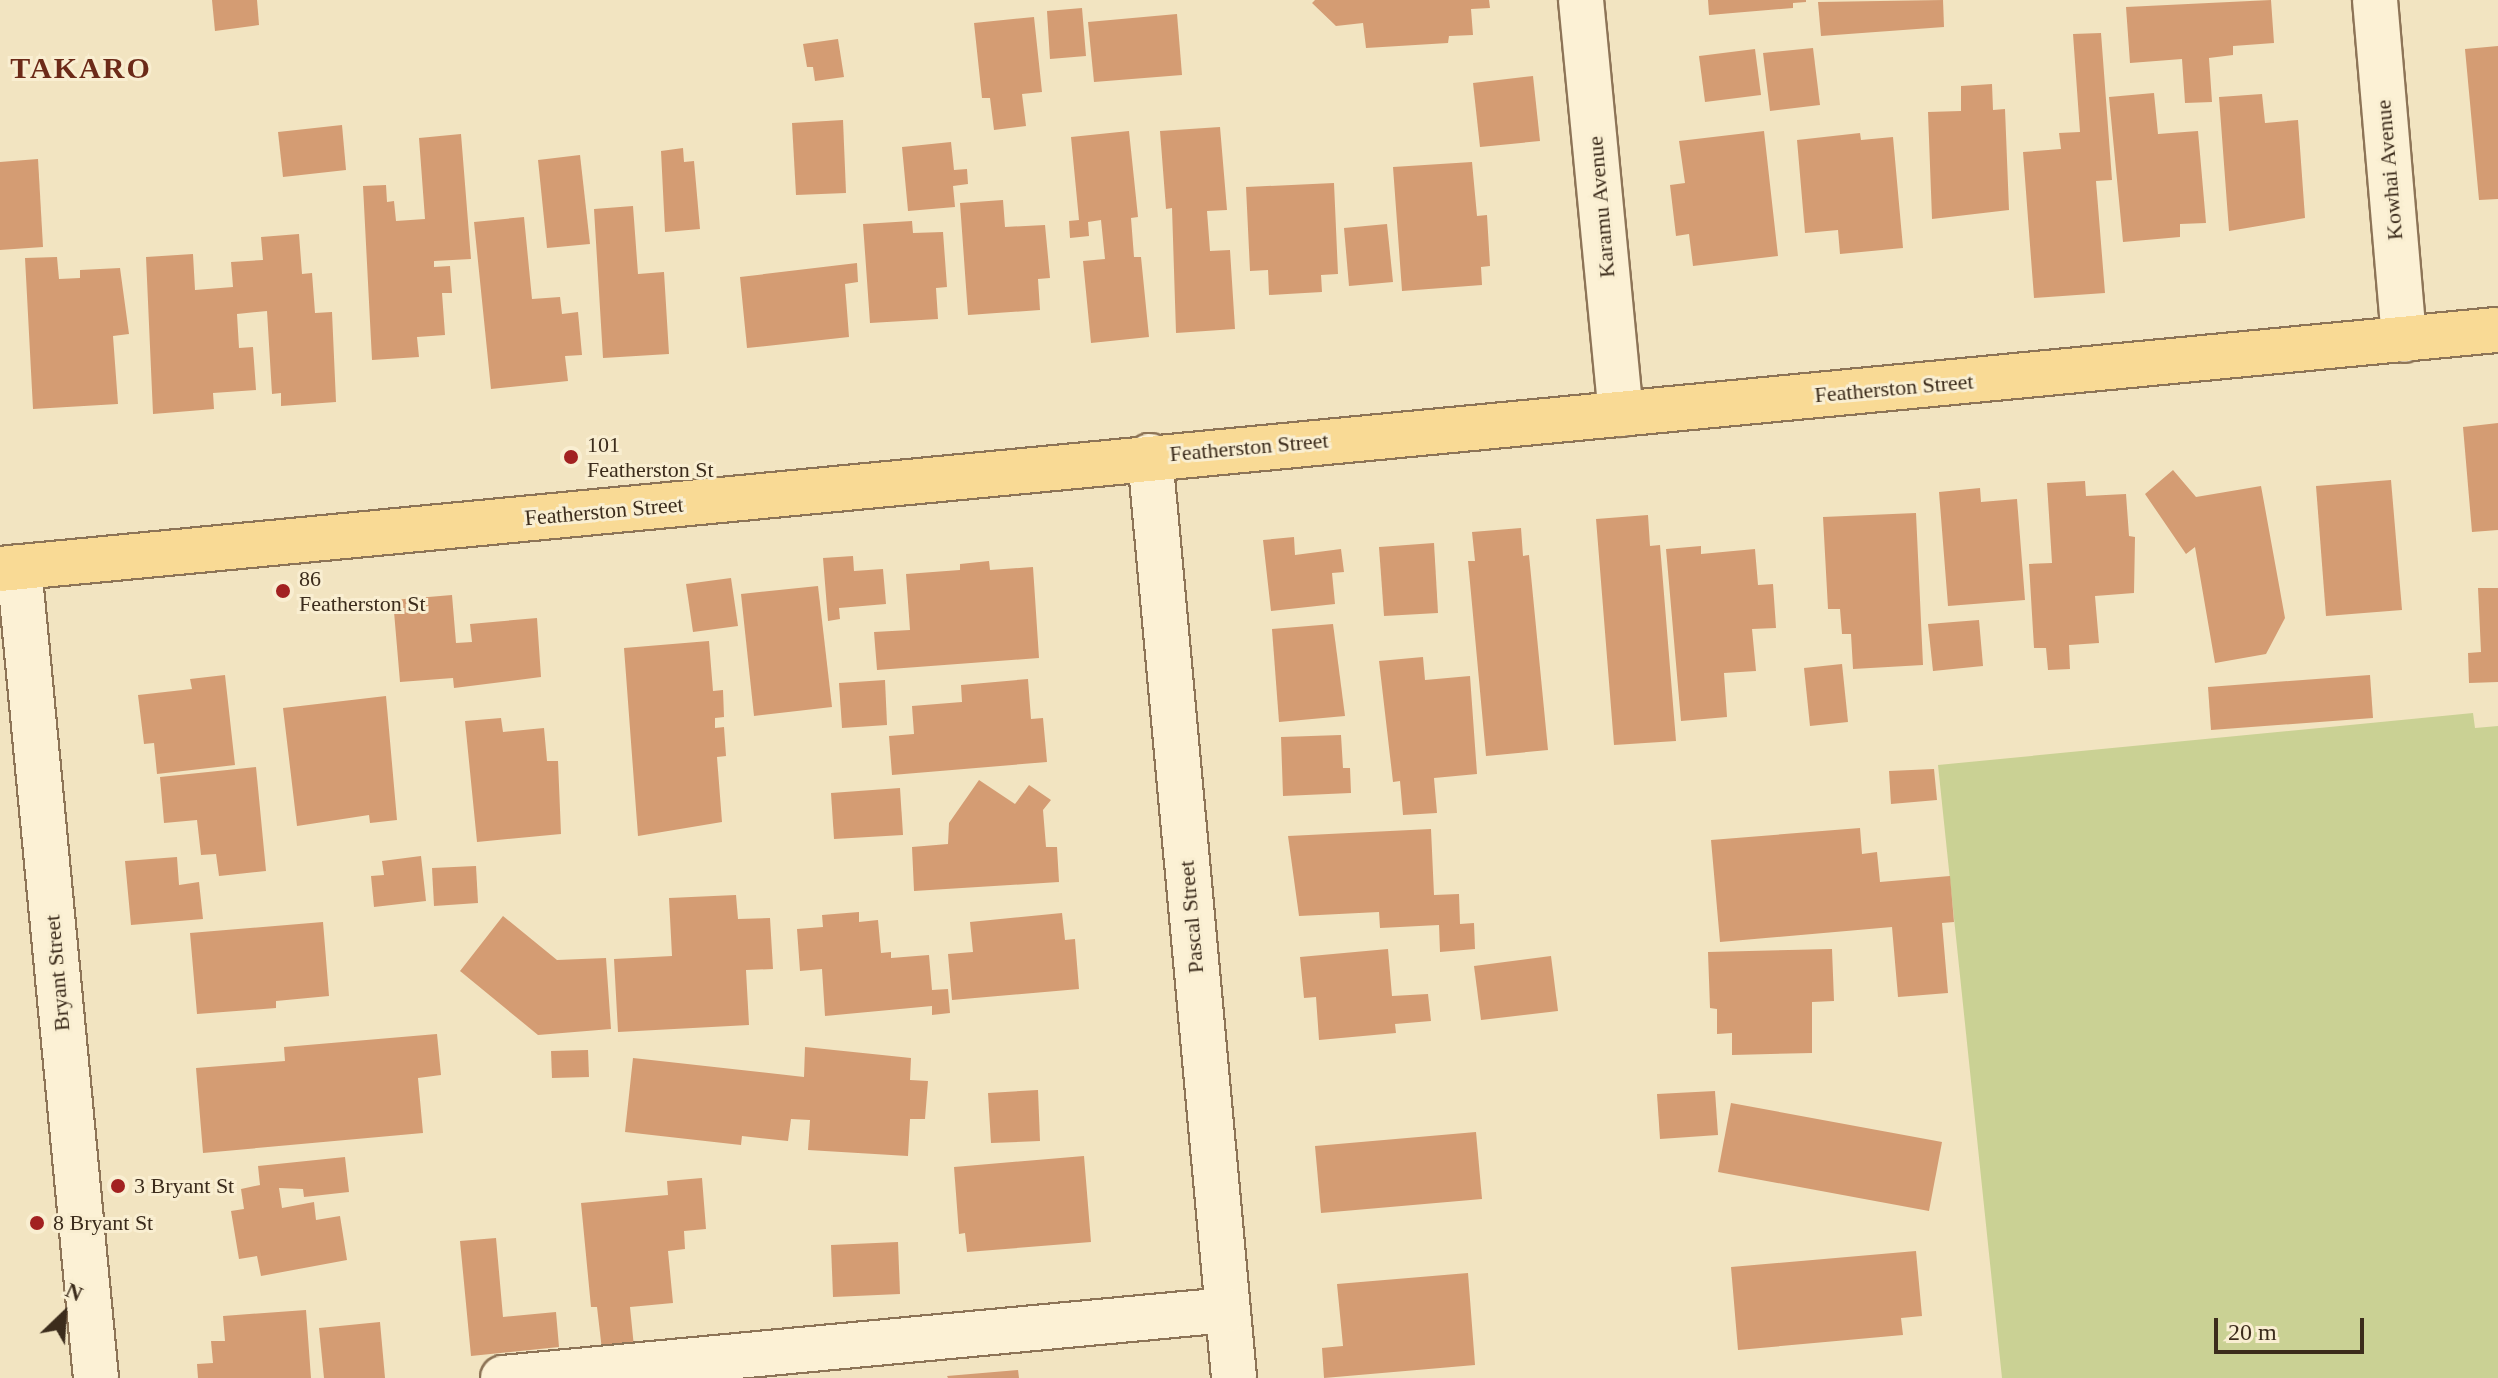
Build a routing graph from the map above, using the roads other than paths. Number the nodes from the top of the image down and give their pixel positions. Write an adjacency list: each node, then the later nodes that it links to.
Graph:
1 (1581, 0): 5 (street, Karamu Avenue)
2 (2375, 0): 4 (street, Kowhai Avenue)
3 (2498, 330): 4 (main road, Featherston Street)
4 (2404, 340): 5 (main road, Featherston Street)
5 (1621, 414): 6 (main road, Featherston Street)
6 (1150, 456): 7 (main road, Featherston Street); 8 (street, Pascal Street)
7 (9, 568): 9 (street, Bryant Street)
8 (1227, 1310): 10 (street); 11 (street, Pascal Street)
9 (96, 1378)
10 (503, 1378)
11 (1234, 1378)

